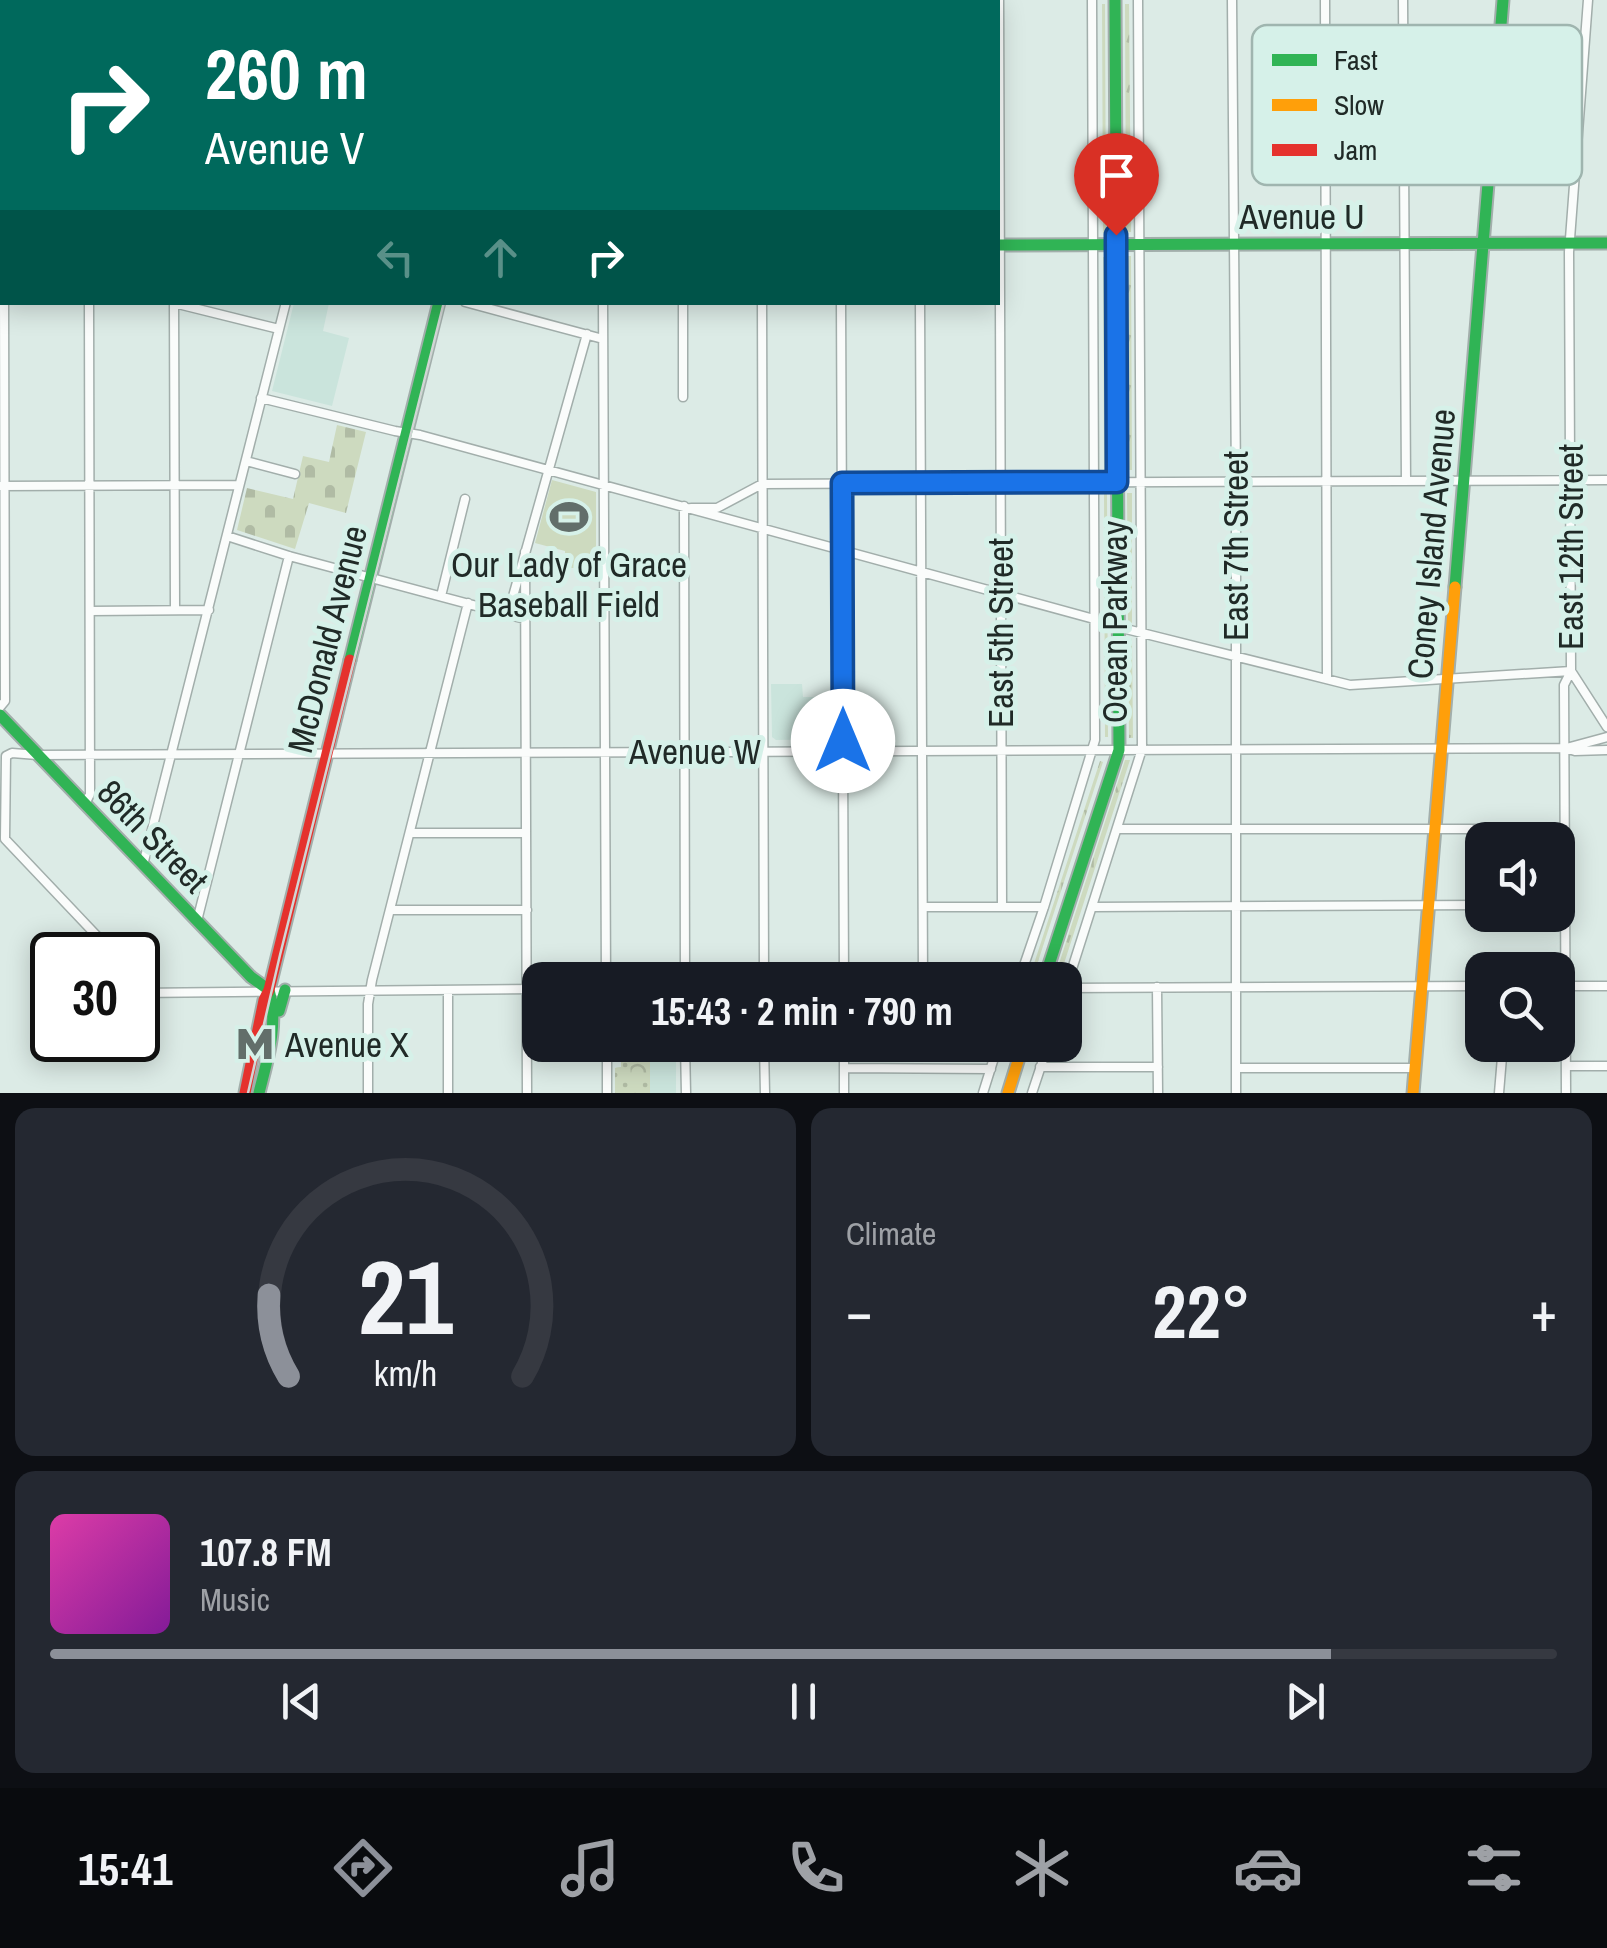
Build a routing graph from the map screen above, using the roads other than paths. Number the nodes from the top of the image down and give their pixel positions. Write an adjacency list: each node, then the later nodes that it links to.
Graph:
1 (1092, 0): 24 (street, Ocean Parkway)
2 (1116, 0): 19 (main road, Ocean Parkway)
3 (1138, 0): 20 (street, Ocean Parkway)
4 (1232, 0): 21 (street, East 7th Street)
5 (1404, 0): 8 (street)
6 (1503, 0): 9 (main road, Coney Island Avenue)
7 (1588, 0): 10 (street, East 12th Street)
8 (1404, 25)
9 (1501, 25)
10 (1582, 77)
11 (1325, 185): 22 (street)
12 (1405, 185): 16 (street)
13 (1488, 185): 17 (main road, Coney Island Avenue)
14 (1574, 185): 18 (street, East 12th Street)
15 (1607, 242): 18 (main road, Avenue U)
16 (1405, 243): 17 (main road, Avenue U); 22 (main road, Avenue U); 50 (street)
17 (1483, 243): 18 (main road, Avenue U); 51 (main road, Coney Island Avenue)
18 (1569, 243): 47 (street, East 12th Street)
19 (1116, 244): 20 (main road, Avenue U); 24 (main road, Avenue U); 54 (main road, Ocean Parkway)
20 (1139, 244): 21 (main road, Avenue U); 55 (street, Ocean Parkway)
21 (1233, 244): 22 (main road, Avenue U); 56 (street, East 7th Street)
22 (1325, 244): 49 (street)
23 (1000, 245): 24 (main road, Avenue U)
24 (1093, 245): 53 (street, Ocean Parkway)
25 (4, 305): 62 (street)
26 (89, 305): 63 (street)
27 (174, 305): 64 (street)
28 (182, 305): 38 (street)
29 (285, 305): 38 (street)
30 (438, 305): 43 (main road, McDonald Avenue)
31 (476, 305): 39 (street)
32 (603, 305): 40 (street)
33 (683, 305): 41 (street)
34 (762, 305): 59 (street)
35 (841, 305): 57 (street)
36 (920, 305): 58 (street)
37 (999, 305): 52 (street, East 5th Street)
38 (279, 330): 42 (street)
39 (586, 334): 40 (street); 45 (street)
40 (604, 338): 61 (street)
41 (683, 397)
42 (262, 398): 43 (street); 44 (street)
43 (408, 433): 45 (street); 73 (main road, McDonald Avenue)
44 (246, 462): 46 (street); 60 (street)
45 (548, 470): 61 (street); 69 (street)
46 (295, 474)
47 (1570, 480): 48 (street); 51 (street); 86 (street, East 12th Street)
48 (1607, 480)
49 (1326, 481): 50 (street); 56 (street); 87 (street)
50 (1406, 481): 51 (street)
51 (1463, 481): 88 (main road, Coney Island Avenue)
52 (1000, 482): 53 (street); 58 (street); 74 (street, East 5th Street)
53 (1094, 482): 54 (street); 82 (street, Ocean Parkway)
54 (1117, 482): 55 (street); 83 (main road, Ocean Parkway)
55 (1141, 482): 56 (street); 84 (street, Ocean Parkway)
56 (1236, 482): 85 (street, East 7th Street)
57 (842, 483): 58 (street); 59 (street); 70 (street)
58 (921, 483): 72 (street)
59 (762, 484): 66 (street); 67 (street)
60 (240, 485): 64 (street); 68 (street)
61 (604, 485): 66 (street); 108 (street)
62 (2, 486): 63 (street); 89 (street)
63 (90, 486): 64 (street); 79 (street)
64 (175, 486): 77 (street)
65 (465, 498): 75 (street)
66 (688, 507): 67 (street); 103 (street)
67 (762, 529): 70 (street); 104 (street)
68 (228, 536): 71 (street); 78 (street)
69 (525, 552): 80 (street); 81 (street)
70 (842, 552): 72 (street); 97 (street)
71 (289, 556): 73 (street); 109 (street)
72 (921, 573): 74 (street); 98 (street)
73 (370, 578): 75 (street); 105 (main road, McDonald Avenue)
74 (1000, 595): 82 (street); 99 (street, East 5th Street)
75 (441, 596): 76 (street)
76 (468, 603): 80 (street); 106 (street)
77 (175, 610): 78 (street); 79 (street)
78 (209, 610): 111 (street)
79 (90, 611): 110 (street)
80 (508, 614): 81 (street)
81 (526, 618): 107 (street)
82 (1094, 619): 100 (street, Ocean Parkway)
83 (1118, 627): 84 (street); 101 (main road, Ocean Parkway)
84 (1142, 632): 85 (street); 95 (street, Ocean Parkway)
85 (1236, 655): 87 (street); 96 (street, East 7th Street)
86 (1571, 671): 88 (street); 91 (street); 94 (street, East 12th Street)
87 (1327, 679): 88 (street)
88 (1447, 680): 93 (main road, Coney Island Avenue)
89 (0, 707)
90 (0, 715): 112 (main road, 86th Street)
91 (1607, 727)
92 (1607, 737): 94 (street, Avenue W)
93 (1441, 748): 94 (street, Avenue W); 96 (street, Avenue W); 117 (main road, Coney Island Avenue)
94 (1565, 748): 102 (street, Avenue W); 114 (street, East 12th Street)
95 (1142, 749): 96 (street, Avenue W); 101 (street, Avenue W); 115 (street, Ocean Parkway)
96 (1235, 749): 116 (street, East 7th Street)
97 (843, 750): 98 (street, Avenue W); 104 (street, Avenue W); 137 (street)
98 (922, 750): 99 (street, Avenue W); 125 (street)
99 (1001, 750): 100 (street, Avenue W); 126 (street, East 5th Street)
100 (1093, 750): 101 (street, Avenue W); 128 (street, Ocean Parkway)
101 (1119, 750): 140 (main road, Ocean Parkway)
102 (1607, 750)
103 (684, 751): 104 (street, Avenue W); 108 (street, Avenue W); 135 (street)
104 (764, 751): 136 (street)
105 (326, 752): 106 (street, Avenue W); 109 (street, Avenue W); 149 (main road, McDonald Avenue)
106 (430, 752): 107 (street, Avenue W); 119 (street)
107 (526, 752): 108 (street, Avenue W); 120 (street)
108 (605, 752): 134 (street)
109 (239, 753): 111 (street, Avenue W); 131 (street)
110 (90, 754): 111 (street, Avenue W); 112 (street, Avenue W); 113 (street)
111 (172, 754): 121 (street)
112 (37, 755): 113 (main road, 86th Street); 132 (street, Avenue W)
113 (84, 804): 121 (main road, 86th Street)
114 (1565, 822)
115 (1117, 829): 116 (street); 127 (street, Ocean Parkway)
116 (1235, 829): 117 (street); 123 (street, East 7th Street)
117 (1434, 829): 118 (street); 124 (main road, Coney Island Avenue)
118 (1465, 829)
119 (410, 832): 120 (street); 129 (street)
120 (526, 834): 130 (street)
121 (142, 864): 131 (main road, 86th Street)
122 (1465, 905): 124 (street)
123 (1236, 906): 124 (street); 127 (street); 147 (street, East 7th Street)
124 (1428, 906): 142 (main road, Coney Island Avenue)
125 (923, 907): 126 (street); 138 (street)
126 (1002, 907): 128 (street)
127 (1093, 907): 141 (street, Ocean Parkway)
128 (1044, 908): 139 (street, Ocean Parkway)
129 (391, 910): 130 (street); 151 (street)
130 (527, 910): 133 (street)
131 (197, 921): 149 (main road, 86th Street)
132 (92, 932)
133 (527, 962)
134 (606, 962)
135 (685, 962)
136 (764, 962)
137 (844, 962)
138 (923, 962)
139 (1025, 962)
140 (1050, 962)
141 (1074, 962)
142 (1421, 986): 143 (street); 147 (street); 172 (main road, Coney Island Avenue)
143 (1465, 986)
144 (1575, 986): 145 (street)
145 (1607, 986)
146 (1158, 987): 147 (street); 148 (street); 170 (street)
147 (1236, 987): 171 (street, East 7th Street)
148 (1082, 989)
149 (270, 990): 150 (street); 154 (street); 155 (main road); 174 (main road)
150 (284, 990): 151 (street); 155 (main road)
151 (370, 990): 152 (street); 176 (street)
152 (448, 990): 153 (street); 177 (street)
153 (522, 990)
154 (160, 992)
155 (269, 1043): 175 (main road)
156 (528, 1062): 178 (street)
157 (606, 1062): 179 (street)
158 (685, 1062): 180 (street)
159 (764, 1062): 181 (street)
160 (844, 1062): 169 (street)
161 (993, 1062): 173 (street)
162 (1018, 1062): 184 (main road)
163 (1042, 1062): 168 (street)
164 (1502, 1062): 189 (street)
165 (1566, 1062): 166 (street, East 12th Street)
166 (1566, 1066): 167 (street); 190 (street, East 12th Street)
167 (1607, 1066)
168 (1040, 1067): 170 (street); 185 (street)
169 (844, 1068): 173 (street); 182 (street)
170 (1158, 1068): 186 (street)
171 (1236, 1068): 172 (street); 187 (street, East 7th Street)
172 (1415, 1068): 188 (main road, Coney Island Avenue)
173 (991, 1069): 183 (street)
174 (245, 1093)
175 (259, 1093)
176 (368, 1093)
177 (448, 1093)
178 (528, 1093)
179 (607, 1093)
180 (686, 1093)
181 (765, 1093)
182 (844, 1093)
183 (983, 1093)
184 (1008, 1093)
185 (1032, 1093)
186 (1158, 1093)
187 (1236, 1093)
188 (1413, 1093)
189 (1499, 1093)
190 (1566, 1093)

